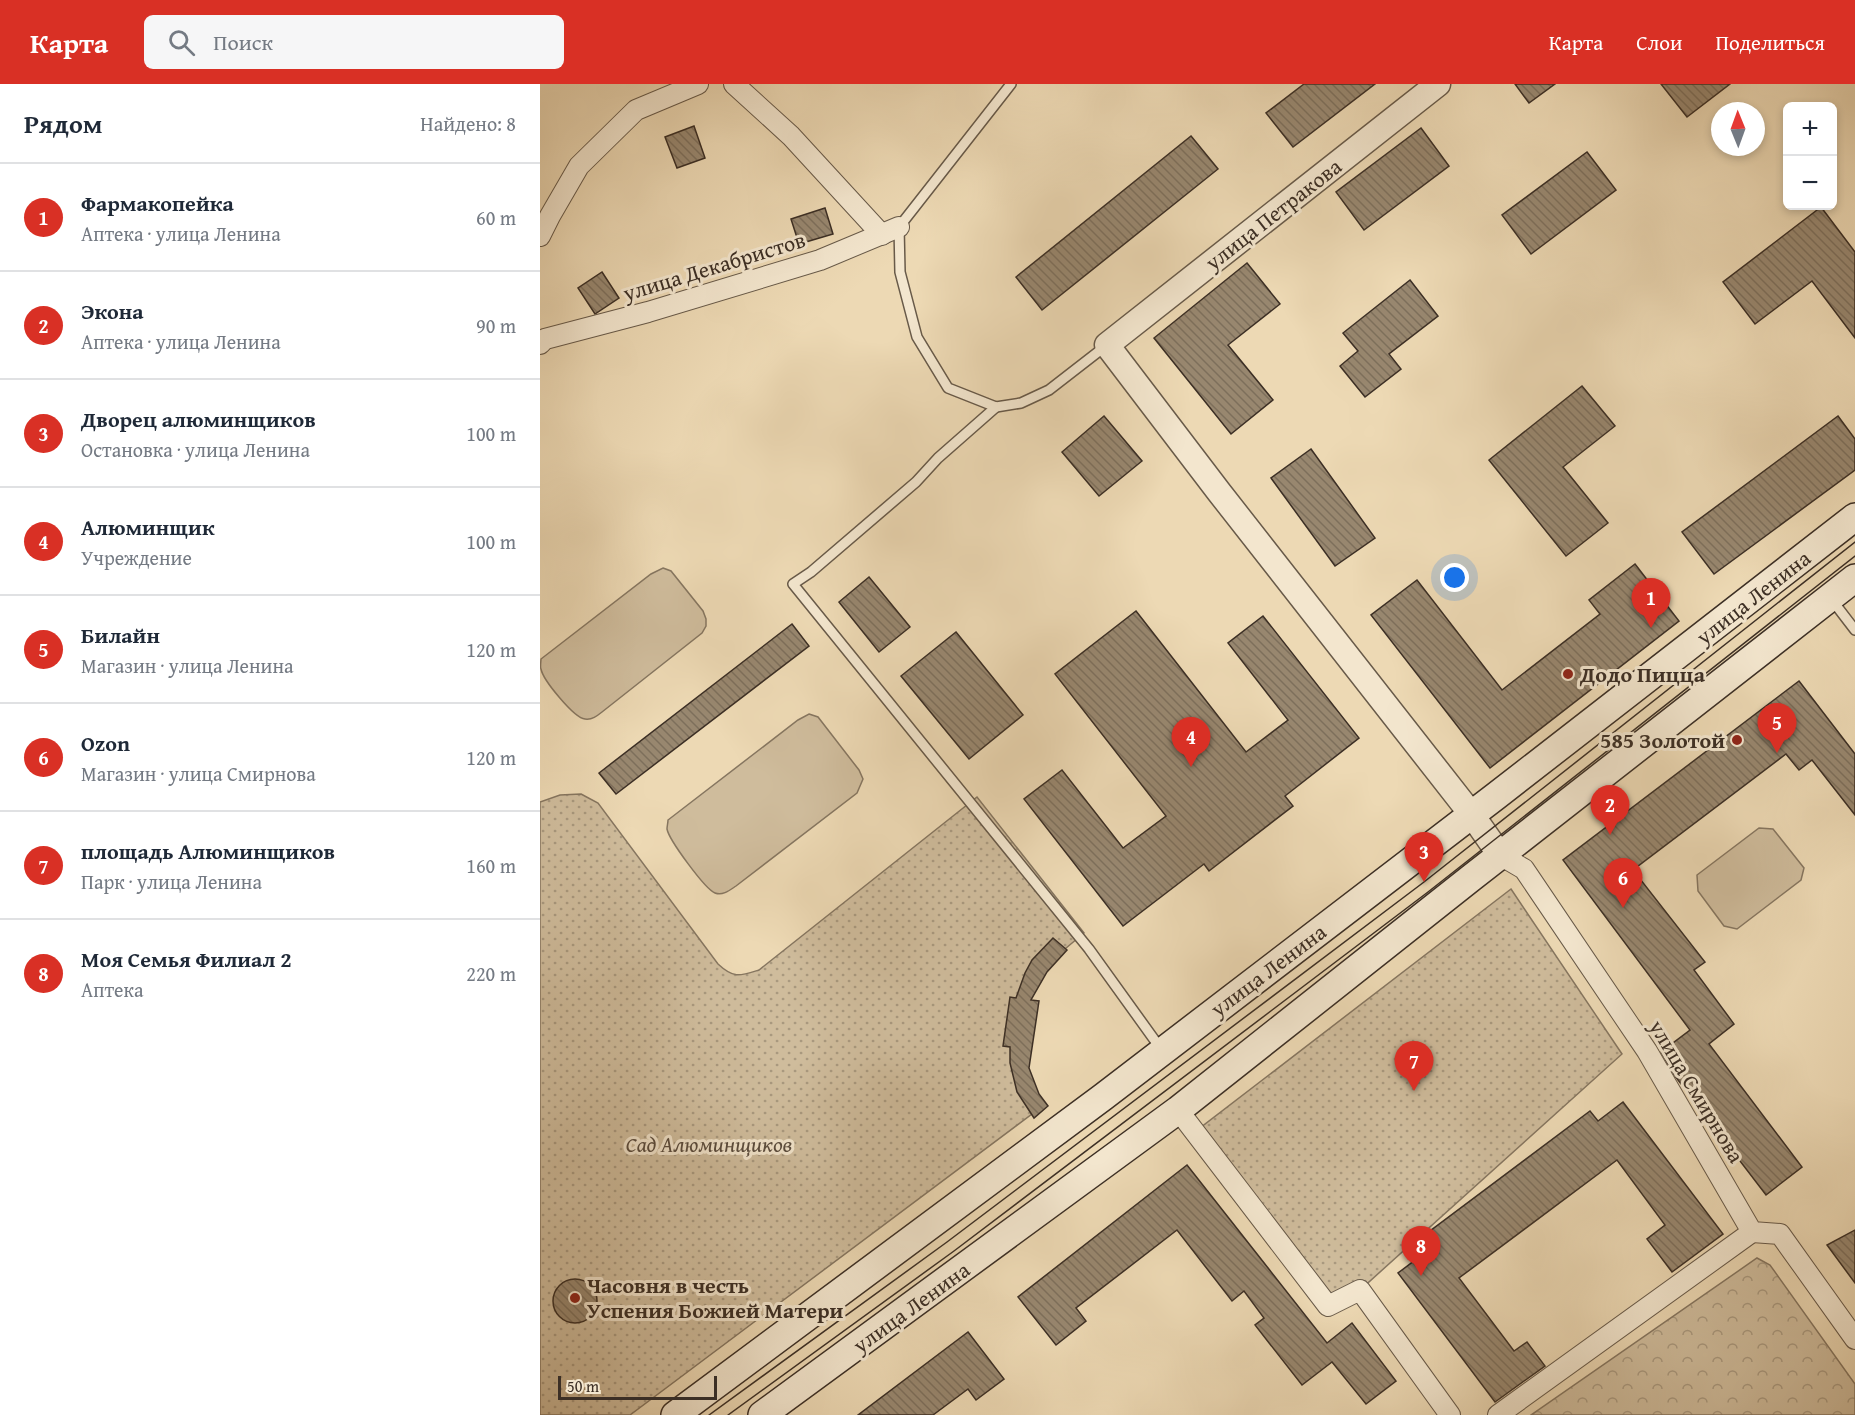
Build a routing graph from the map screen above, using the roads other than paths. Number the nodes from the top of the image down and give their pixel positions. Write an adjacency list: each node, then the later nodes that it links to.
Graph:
1 (698, 84): 6 (street)
2 (735, 84): 5 (street)
3 (1011, 84): 5 (lane)
4 (1438, 84): 8 (street, улица Петракова)
5 (890, 231): 7 (street, улица Декабристов); 9 (lane)
6 (540, 236)
7 (542, 335)
8 (1107, 345): 9 (lane); 14 (street)
9 (996, 406): 16 (lane)
10 (1855, 517): 14 (main road, улица Ленина)
11 (1855, 579): 12 (main road, улица Ленина)
12 (1830, 598): 13 (lane); 15 (main road, улица Ленина)
13 (1855, 630)
14 (1472, 815): 15 (street); 16 (main road, улица Ленина)
15 (1500, 855): 17 (main road, улица Ленина); 18 (street, улица Смирнова)
16 (1162, 1051): 20 (main road, улица Ленина)
17 (1178, 1110): 21 (main road, улица Ленина); 22 (street)
18 (1752, 1232): 19 (street); 23 (street)
19 (1855, 1339)
20 (675, 1415)
21 (762, 1415)
22 (1450, 1415)
23 (1498, 1415)

